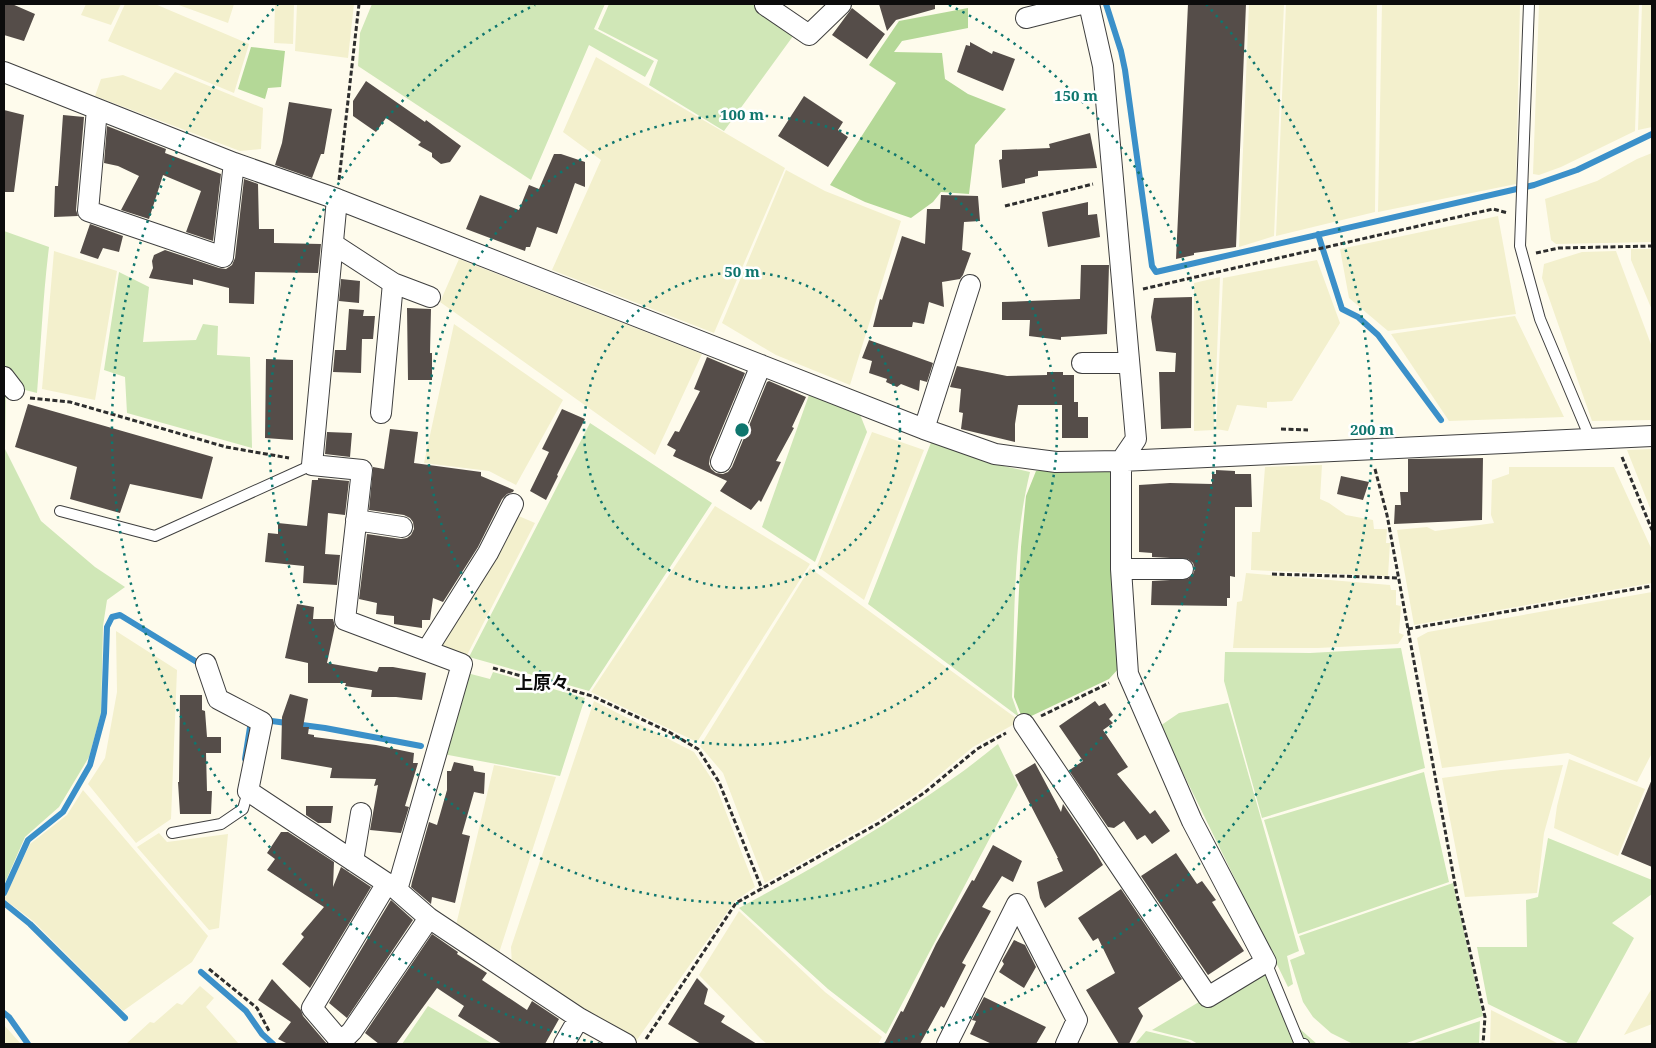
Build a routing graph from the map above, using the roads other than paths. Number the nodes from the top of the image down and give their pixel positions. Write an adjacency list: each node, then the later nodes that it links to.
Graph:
1 (841, 4): 5 (street)
2 (1081, 4): 6 (street)
3 (1089, 4): 16 (street)
4 (1529, 4): 21 (lane)
5 (766, 5)
6 (1026, 18)
7 (4, 72): 8 (street)
8 (97, 109): 9 (street); 9 (street)
9 (234, 163): 10 (street)
10 (337, 199): 11 (street); 17 (street)
11 (333, 244): 12 (street); 24 (street)
12 (393, 283): 14 (street); 18 (street)
13 (970, 285): 19 (street)
14 (430, 297)
15 (1082, 364): 16 (street)
16 (1129, 364): 22 (street)
17 (761, 365): 19 (street); 23 (street)
18 (381, 413)
19 (924, 429): 22 (street)
20 (1652, 436): 21 (street)
21 (1590, 438): 22 (street)
22 (1122, 461): 29 (street)
23 (721, 462)
24 (312, 464): 26 (lane); 27 (street)
25 (513, 504): 31 (street)
26 (60, 511)
27 (356, 520): 28 (street); 31 (street)
28 (402, 527)
29 (1121, 569): 30 (street); 40 (street)
30 (1183, 569)
31 (427, 650): 38 (street)
32 (206, 664): 34 (street)
33 (1024, 724): 40 (street)
34 (248, 791): 36 (lane); 37 (street)
35 (361, 813): 37 (street)
36 (172, 833)
37 (353, 861): 38 (street)
38 (392, 887): 39 (street); 39 (street)
39 (429, 918): 41 (street)
40 (1266, 962): 46 (lane)
41 (579, 1018): 42 (street); 43 (street)
42 (564, 1044)
43 (626, 1044)
44 (947, 1044): 45 (street)
45 (1066, 1044)
46 (1304, 1044)

